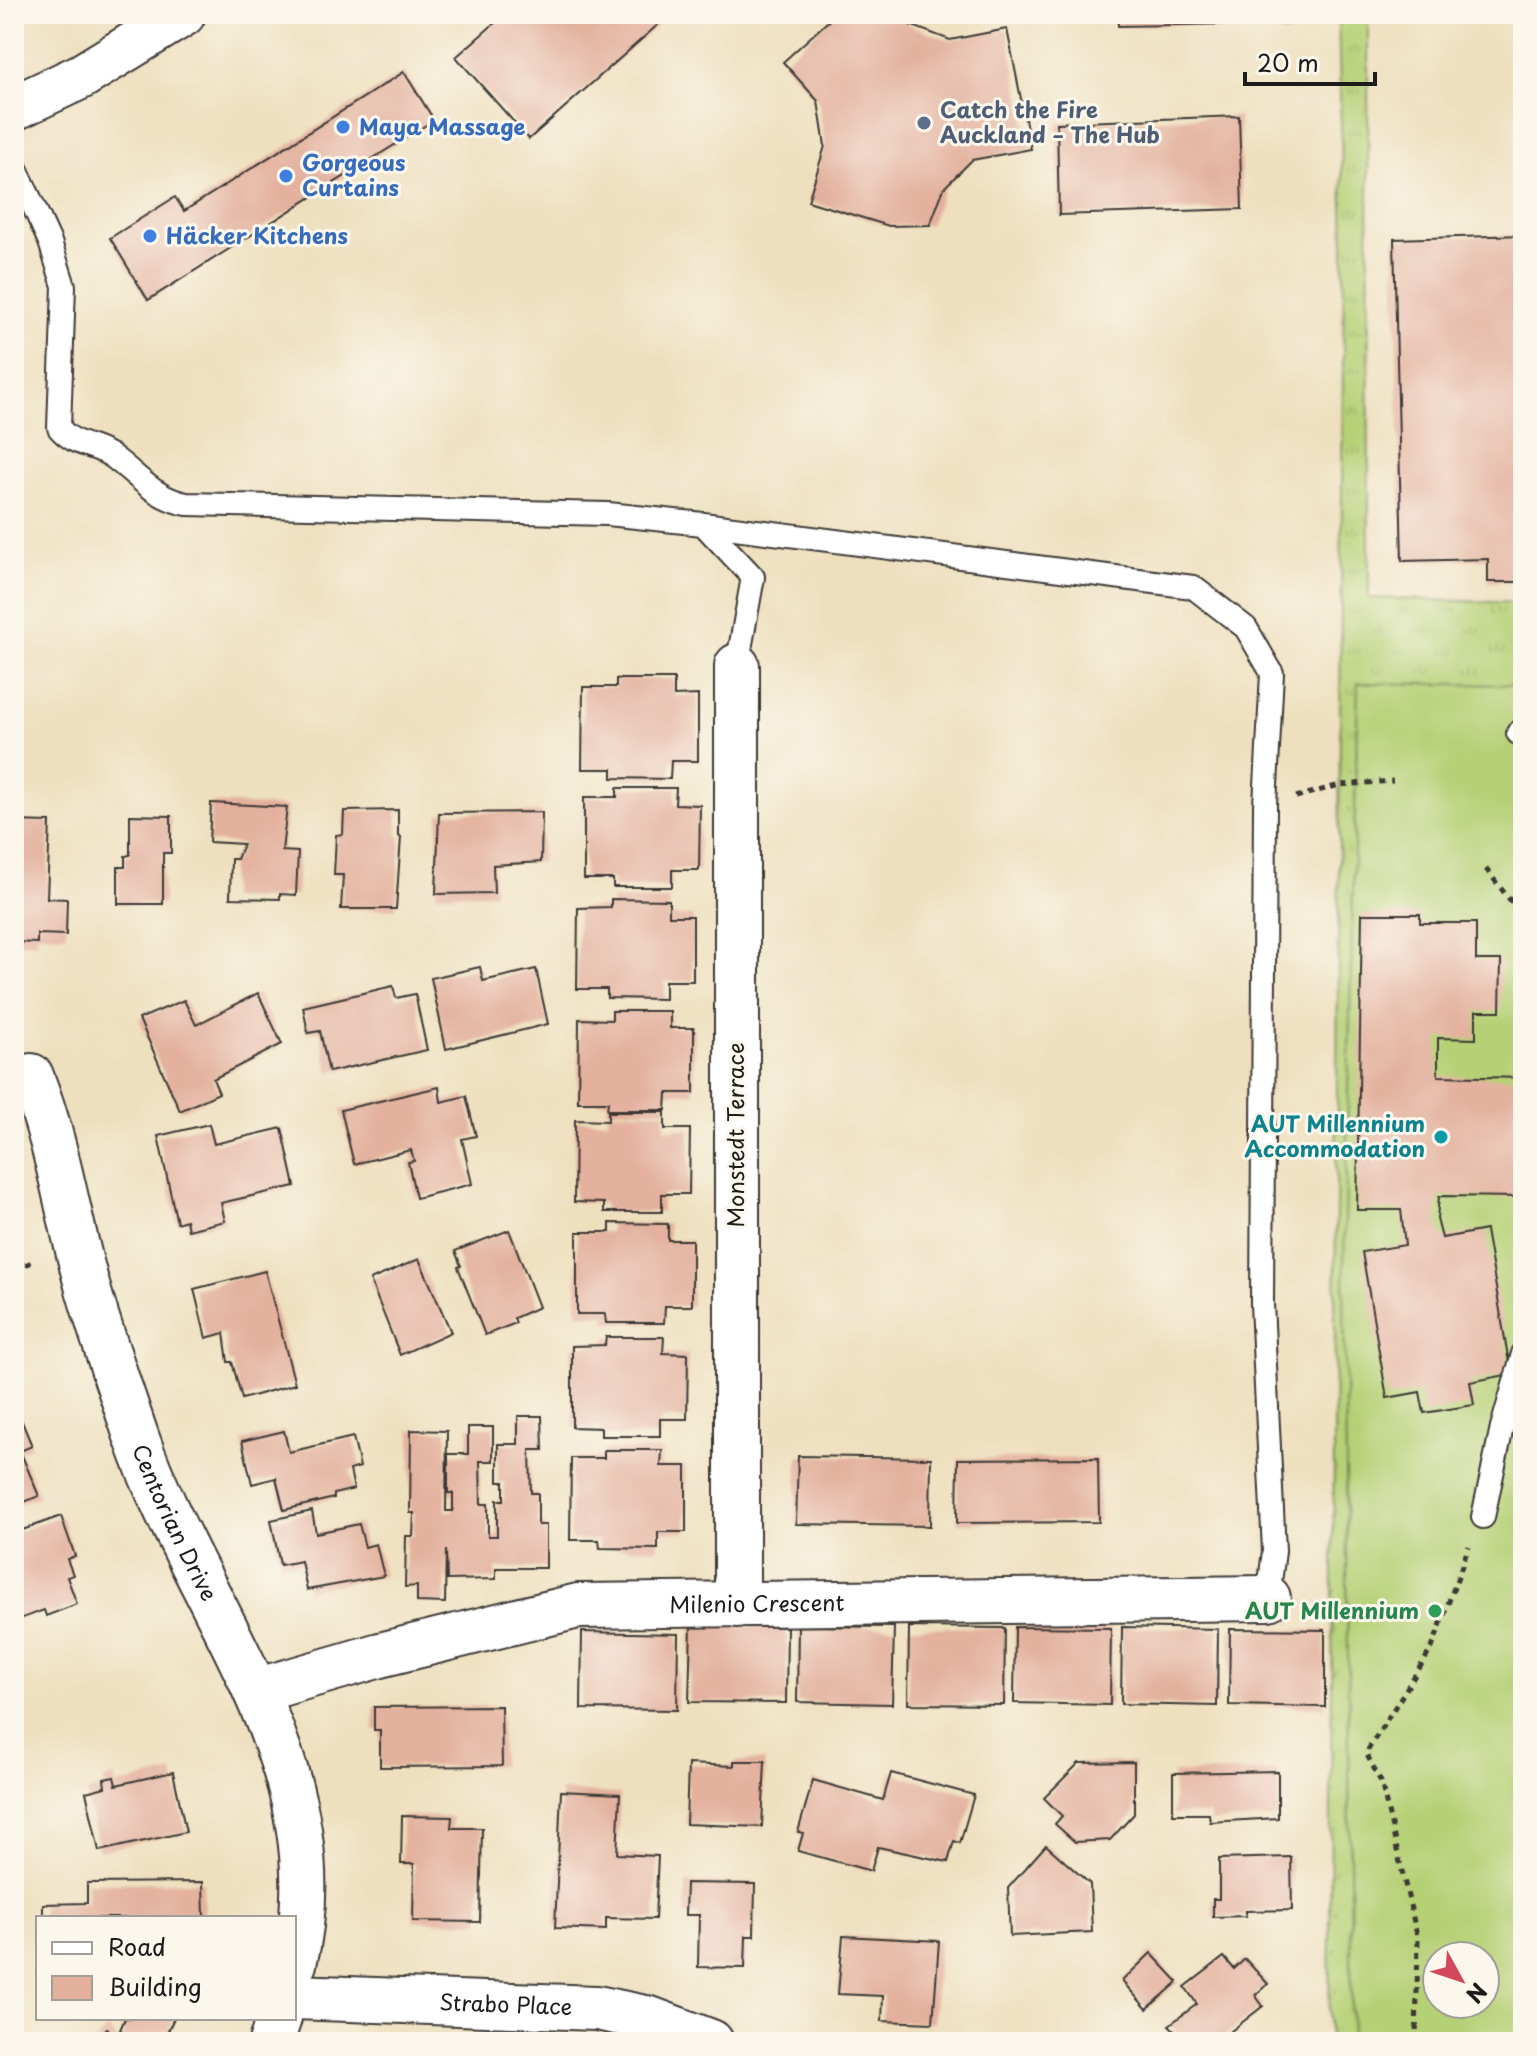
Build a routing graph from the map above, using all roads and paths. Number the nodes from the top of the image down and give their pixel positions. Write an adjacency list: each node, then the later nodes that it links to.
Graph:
1 (183, 14): 2 (street)
2 (14, 108)
3 (14, 164): 4 (lane)
4 (703, 524): 5 (lane); 7 (lane)
5 (737, 666): 14 (street, Monstedt Terrace)
6 (1393, 781): 7 (path)
7 (1265, 805): 13 (lane)
8 (1486, 869): 9 (path)
9 (1523, 917)
10 (31, 1076): 15 (street, Centorian Drive)
11 (1523, 1354): 12 (lane)
12 (1483, 1517): 21 (path)
13 (1268, 1598): 14 (street, Milenio Crescent)
14 (737, 1605): 15 (street, Milenio Crescent)
15 (256, 1691): 16 (street, Centorian Drive)
16 (296, 1950)
17 (296, 1997): 20 (street, Strabo Place)
18 (278, 2020): 19 (street)
19 (271, 2042)
20 (711, 2042)
21 (1416, 2042)

